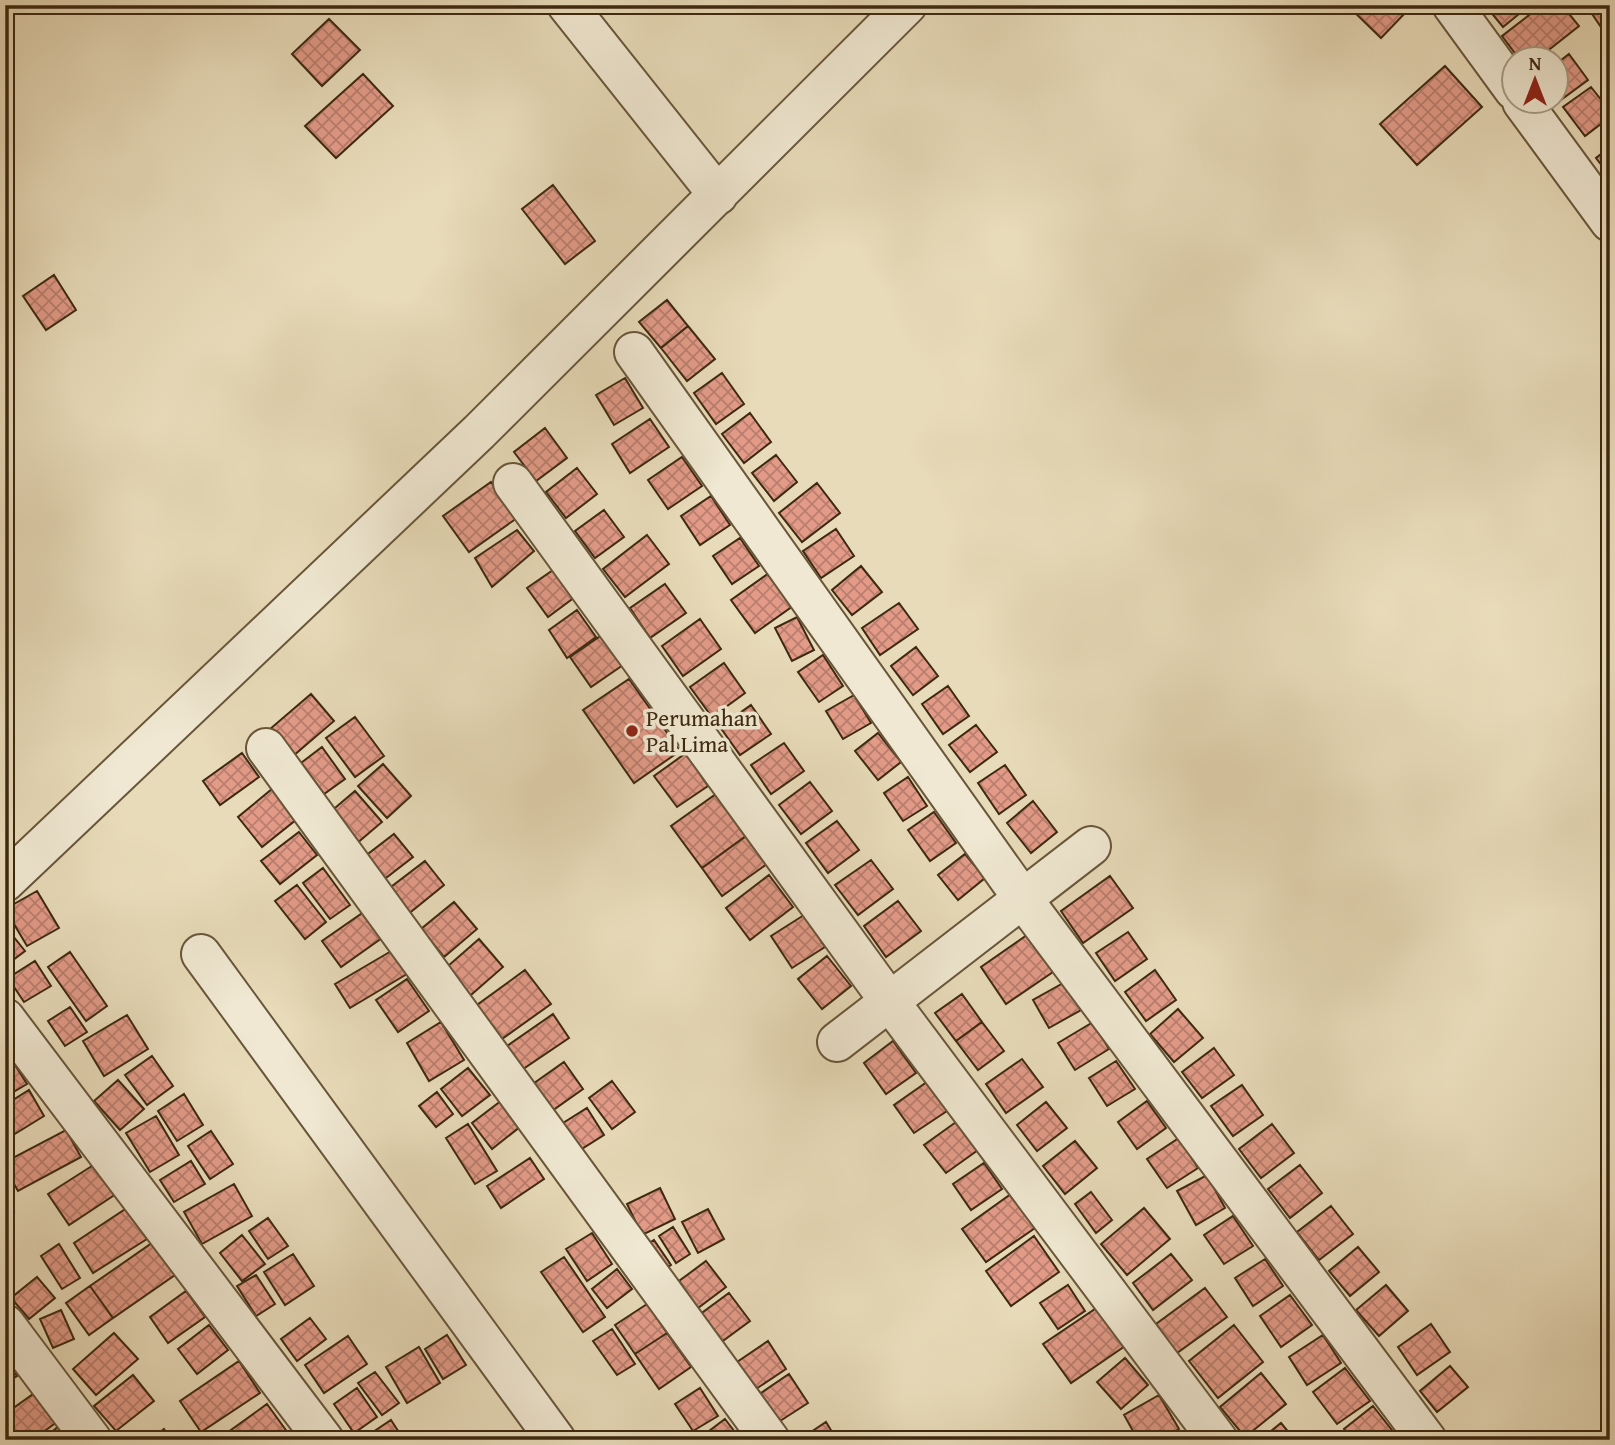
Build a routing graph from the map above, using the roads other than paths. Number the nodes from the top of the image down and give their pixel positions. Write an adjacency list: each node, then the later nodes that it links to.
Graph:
1 (567, 5): 6 (street)
2 (907, 5): 6 (street)
3 (1452, 5): 4 (street)
4 (1500, 71)
5 (1532, 116): 7 (street)
6 (718, 195): 12 (street)
7 (1610, 222)
8 (634, 352): 13 (street)
9 (513, 483): 15 (street)
10 (266, 748): 22 (street)
11 (1091, 846): 13 (street)
12 (5, 882)
13 (1023, 899): 15 (street); 24 (street)
14 (201, 954): 21 (street)
15 (890, 1002): 17 (street); 23 (street)
16 (5, 1018): 20 (street)
17 (837, 1042)
18 (5, 1324): 19 (street)
19 (92, 1440)
20 (324, 1440)
21 (556, 1440)
22 (769, 1440)
23 (1218, 1440)
24 (1427, 1440)

